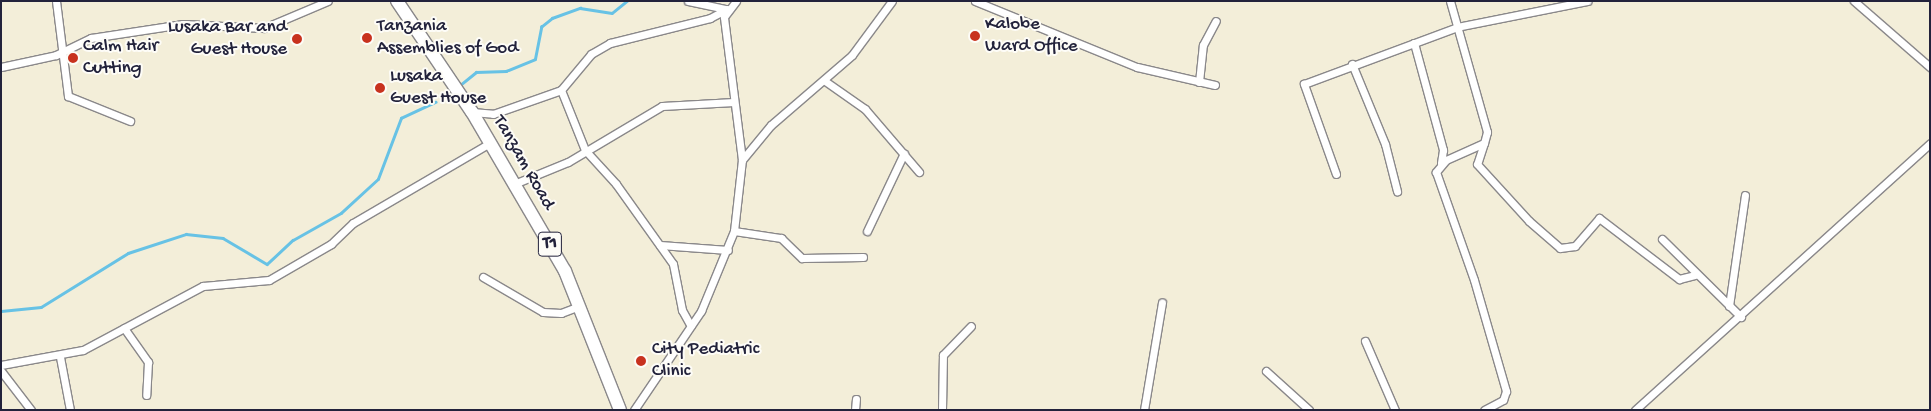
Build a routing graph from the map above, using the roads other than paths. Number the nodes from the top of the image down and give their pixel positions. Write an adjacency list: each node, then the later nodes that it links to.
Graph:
1 (56, 1): 15 (street)
2 (328, 1): 15 (street)
3 (397, 1): 24 (highway, Tanzam Road / T1)
4 (688, 1): 11 (street)
5 (736, 1): 11 (street)
6 (892, 1): 19 (street)
7 (976, 1): 20 (street)
8 (1450, 1): 13 (street)
9 (1586, 1): 13 (street)
10 (1860, 3): 17 (street)
11 (727, 9): 22 (street); 23 (street)
12 (1216, 20): 20 (street)
13 (1457, 27): 14 (street); 26 (street)
14 (1414, 43): 16 (street); 32 (street)
15 (64, 50): 18 (street); 25 (street)
16 (1352, 64): 34 (street); 36 (street)
17 (1930, 66)
18 (1, 67)
19 (825, 81): 30 (street); 31 (street)
20 (1199, 82): 21 (street)
21 (1215, 85)
22 (561, 90): 24 (street); 29 (street)
23 (734, 102): 29 (street); 31 (street)
24 (472, 112): 28 (highway, Tanzam Road / T1)
25 (130, 121)
26 (1484, 143): 32 (street); 44 (street)
27 (1930, 143): 49 (street)
28 (488, 144): 35 (highway, Tanzam Road / T1); 52 (street)
29 (585, 150): 35 (street); 41 (street)
30 (904, 153): 33 (street); 39 (street)
31 (742, 160): 38 (street)
32 (1441, 164): 69 (street)
33 (919, 172)
34 (1336, 174)
35 (514, 184): 47 (highway, Tanzam Road / T1)
36 (1397, 191)
37 (1745, 195): 48 (street)
38 (734, 231): 42 (street); 43 (street)
39 (867, 232)
40 (1662, 239): 44 (street)
41 (660, 245): 42 (street); 50 (street)
42 (728, 250): 50 (street)
43 (863, 257)
44 (1695, 275): 48 (street)
45 (483, 277): 47 (street)
46 (1162, 302): 66 (street)
47 (579, 306): 62 (highway, Tanzam Road / T1)
48 (1729, 306): 49 (street)
49 (1741, 317): 70 (street)
50 (691, 326): 63 (street)
51 (971, 326): 65 (street)
52 (124, 328): 54 (street); 58 (street)
53 (1365, 341): 68 (street)
54 (60, 356): 55 (street); 61 (street)
55 (1, 365)
56 (1266, 370): 67 (street)
57 (1, 371): 60 (street)
58 (146, 395)
59 (856, 399): 64 (street)
60 (31, 410)
61 (70, 410)
62 (620, 410)
63 (634, 410)
64 (855, 410)
65 (942, 410)
66 (1144, 410)
67 (1309, 410)
68 (1395, 410)
69 (1484, 410)
70 (1635, 410)

